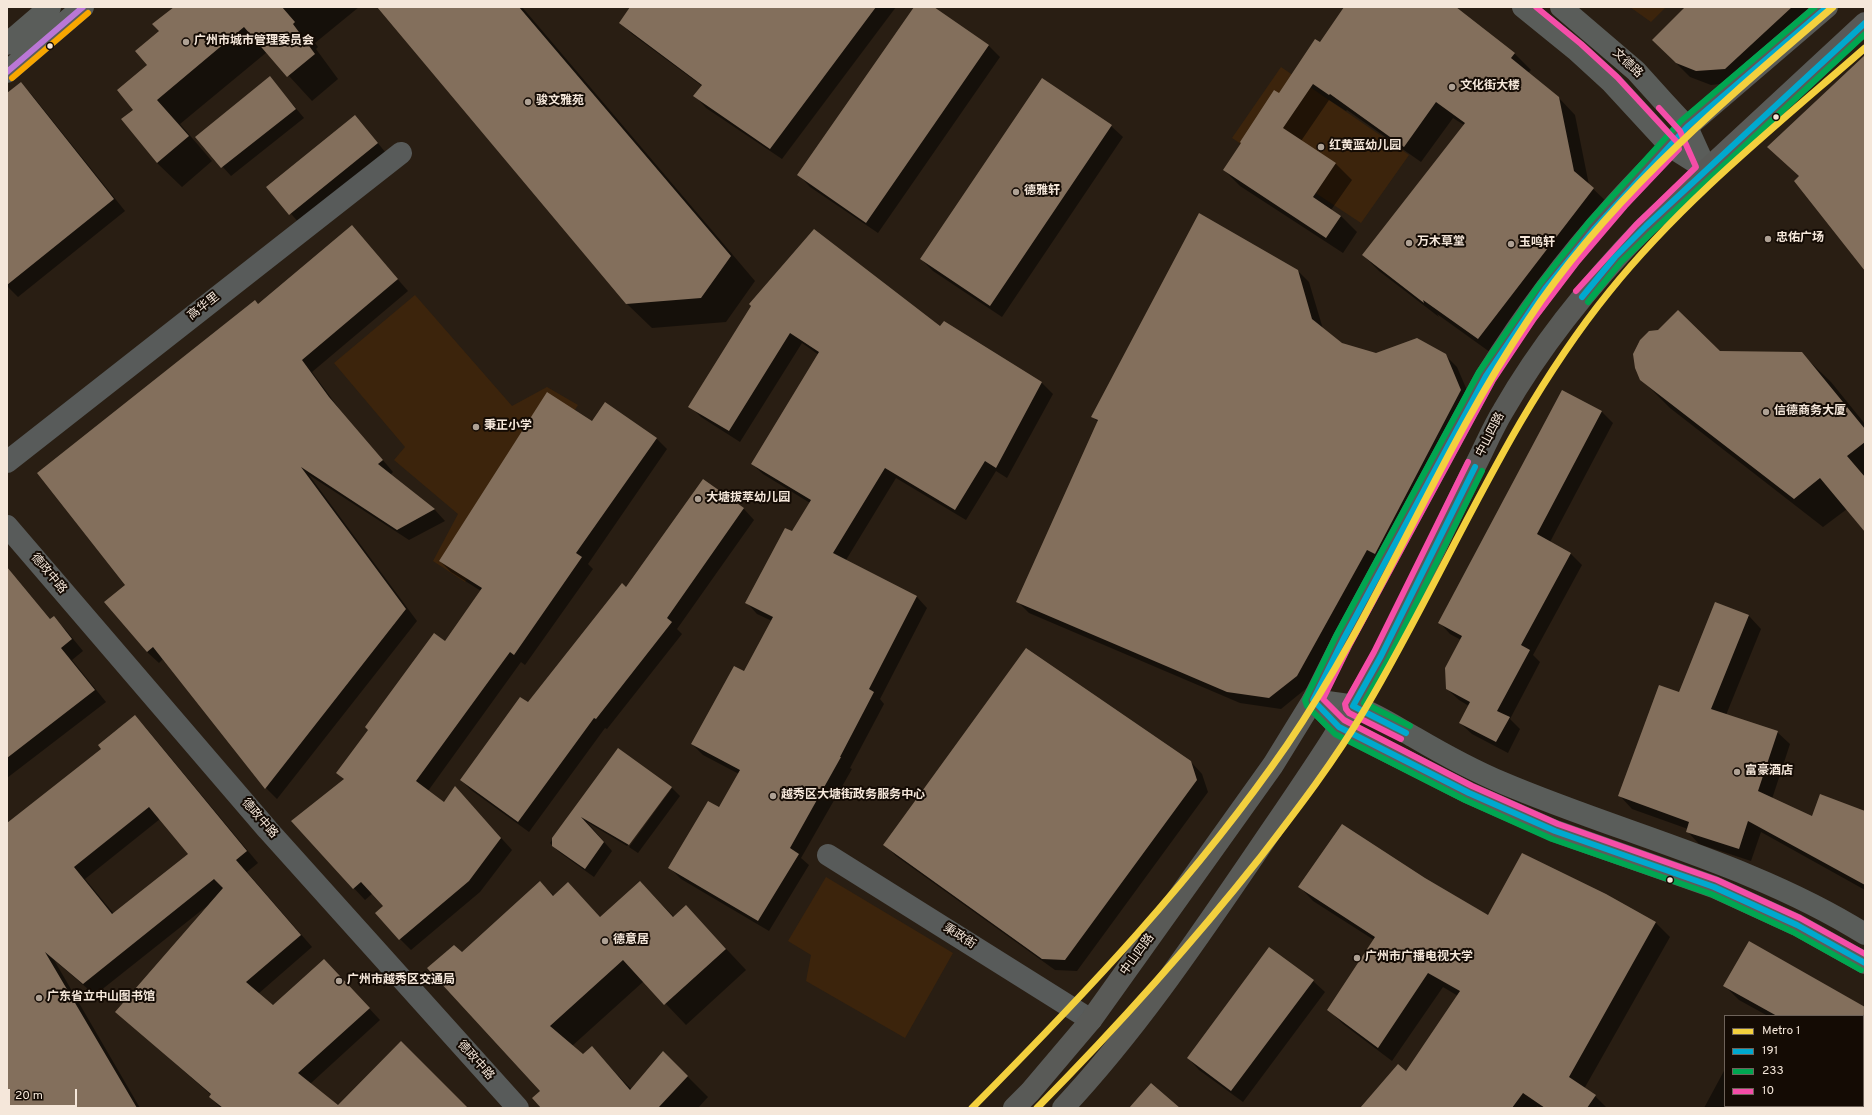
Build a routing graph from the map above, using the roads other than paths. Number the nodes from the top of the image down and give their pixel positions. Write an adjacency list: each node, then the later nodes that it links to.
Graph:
1 (50, 7): 7 (main road)
2 (83, 7): 8 (main road)
3 (1523, 7): 10 (main road, 文德路)
4 (1561, 7): 9 (main road, 文德路)
5 (1827, 7): 9 (main road, 中山四路)
6 (1865, 23): 12 (main road, 中山四路)
7 (7, 44)
8 (7, 72)
9 (1687, 127): 10 (main road, 中山四路); 12 (main road, 文德路)
10 (1671, 147): 12 (main road, 文德路); 15 (main road, 中山四路)
11 (401, 153): 13 (street, 高华里)
12 (1706, 169): 16 (main road, 中山四路)
13 (7, 462)
14 (7, 526): 22 (street, 德政中路)
15 (1313, 700): 16 (main road); 17 (main road); 21 (main road, 中山四路)
16 (1353, 706): 17 (main road, 中山四路); 19 (main road)
17 (1339, 727): 20 (main road); 24 (main road, 中山四路)
18 (828, 855): 21 (street, 秉政街)
19 (1865, 934)
20 (1865, 963)
21 (1091, 1020): 23 (main road, 中山四路)
22 (518, 1108)
23 (1014, 1108)
24 (1063, 1108)

